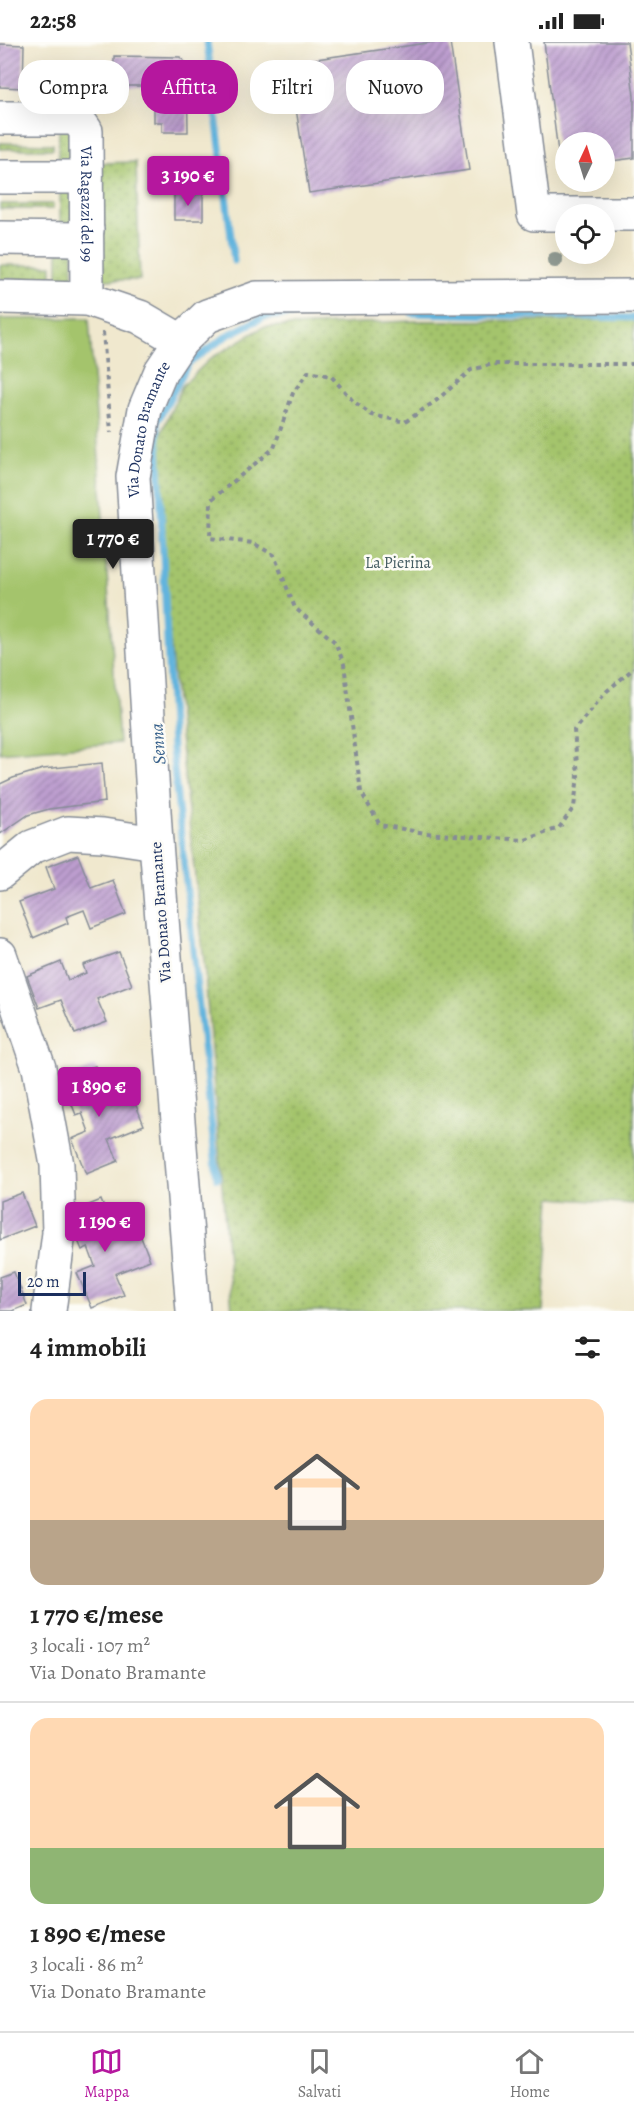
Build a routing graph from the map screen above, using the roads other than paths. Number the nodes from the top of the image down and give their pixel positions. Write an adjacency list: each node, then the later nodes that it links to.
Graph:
1 (512, 42): 5 (street)
2 (0, 118): 4 (street, Via Ragazzi del 99)
3 (0, 177): 4 (street)
4 (86, 177): 6 (street, Via Ragazzi del 99)
5 (634, 214)
6 (87, 230): 7 (street); 10 (street, Via Ragazzi del 99)
7 (0, 238)
8 (634, 296): 11 (street, Via Donato Bramante)
9 (0, 297): 10 (street)
10 (87, 299): 11 (street)
11 (181, 341): 12 (street, Via Donato Bramante)
12 (156, 843): 13 (street); 16 (street, Via Donato Bramante)
13 (0, 873)
14 (0, 955): 15 (street)
15 (49, 1311)
16 (193, 1311)

